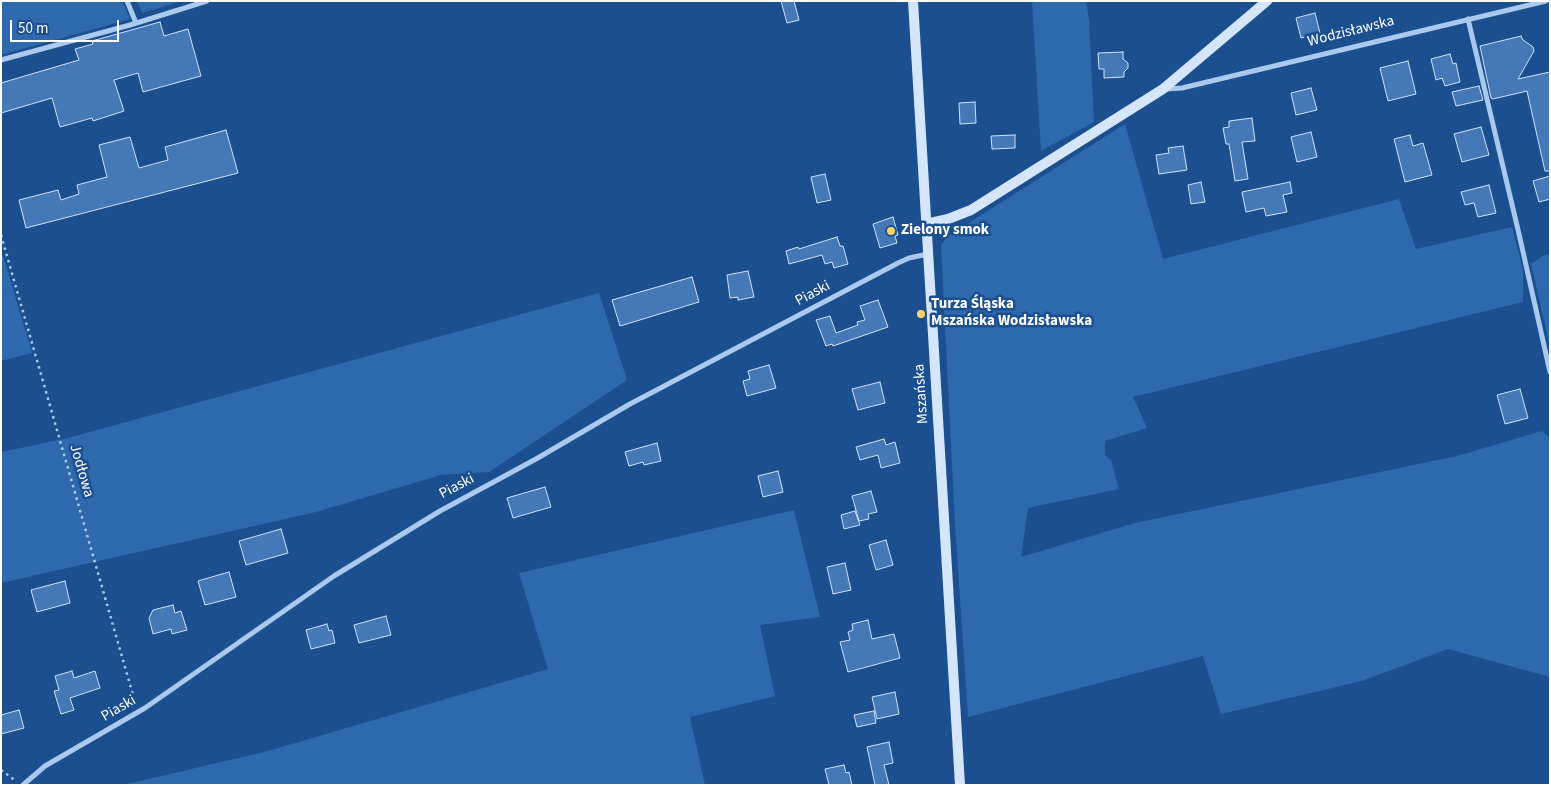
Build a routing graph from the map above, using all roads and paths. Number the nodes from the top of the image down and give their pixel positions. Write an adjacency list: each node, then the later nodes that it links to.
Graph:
1 (127, 1): 7 (street)
2 (207, 1): 7 (street)
3 (913, 1): 10 (street, Mszańska)
4 (1267, 1): 9 (street, Wodzisławska)
5 (1546, 1): 6 (street, Wodzisławska)
6 (1468, 20): 9 (street, Wodzisławska); 13 (street)
7 (136, 23): 8 (street)
8 (1, 60)
9 (1163, 89): 10 (street, Wodzisławska)
10 (926, 224): 12 (street, Mszańska)
11 (1, 235): 14 (path, Jodłowa)
12 (928, 254): 14 (street, Piaski); 17 (street, Mszańska)
13 (1550, 372)
14 (138, 713): 16 (street, Piaski)
15 (1, 770): 16 (path)
16 (22, 785)
17 (960, 785)

